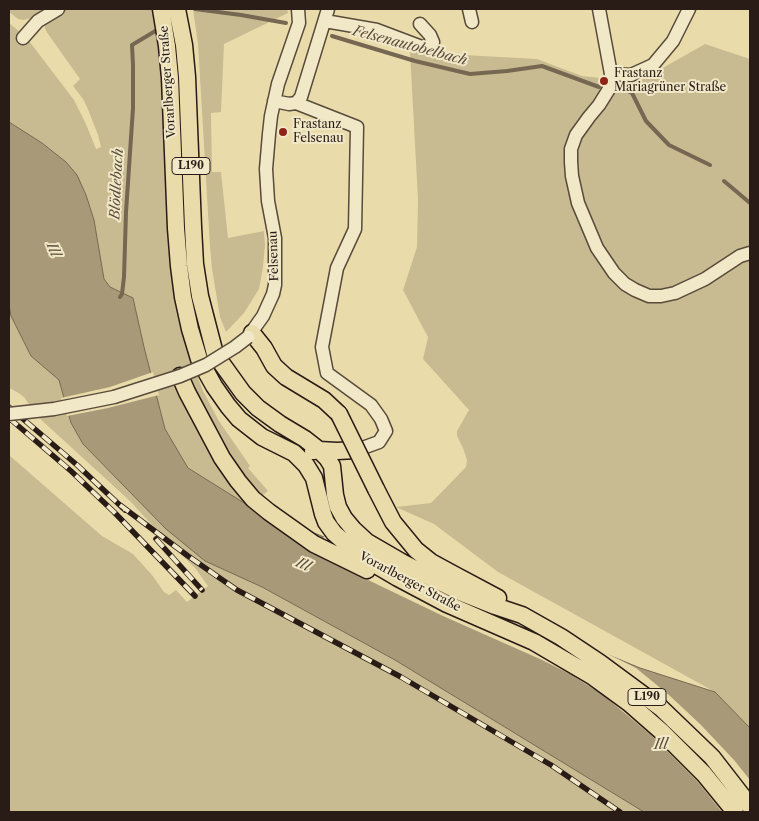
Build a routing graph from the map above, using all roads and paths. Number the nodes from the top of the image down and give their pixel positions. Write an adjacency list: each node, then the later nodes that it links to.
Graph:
1 (58, 9): 11 (street)
2 (161, 9): 21 (main road, Vorarlberger Straße / L190)
3 (177, 9): 19 (main road, Vorarlberger Straße / L190)
4 (298, 9): 13 (street, Felsenau)
5 (469, 9): 9 (street)
6 (599, 9): 12 (street)
7 (689, 9): 12 (street)
8 (327, 15): 10 (street); 14 (street)
9 (472, 22)
10 (420, 24)
11 (23, 38)
12 (611, 74): 15 (street)
13 (274, 101): 14 (street); 16 (street, Felsenau)
14 (296, 103): 20 (street)
15 (750, 253)
16 (250, 335): 17 (street, Felsenau, bridge); 25 (main road, bridge)
17 (180, 376): 18 (street, Felsenau, bridge); 24 (main road)
18 (9, 414)
19 (319, 450): 20 (main road); 21 (main road); 22 (main road); 23 (main road, Vorarlberger Straße / L190)
20 (357, 450): 23 (main road)
21 (294, 453): 22 (main road, Vorarlberger Straße / L190)
22 (314, 478): 24 (main road, Vorarlberger Straße / L190)
23 (333, 484): 25 (main road, Vorarlberger Straße / L190)
24 (398, 578): 27 (main road, Vorarlberger Straße / L190)
25 (465, 587): 26 (main road, L190)
26 (750, 806)
27 (735, 812)

